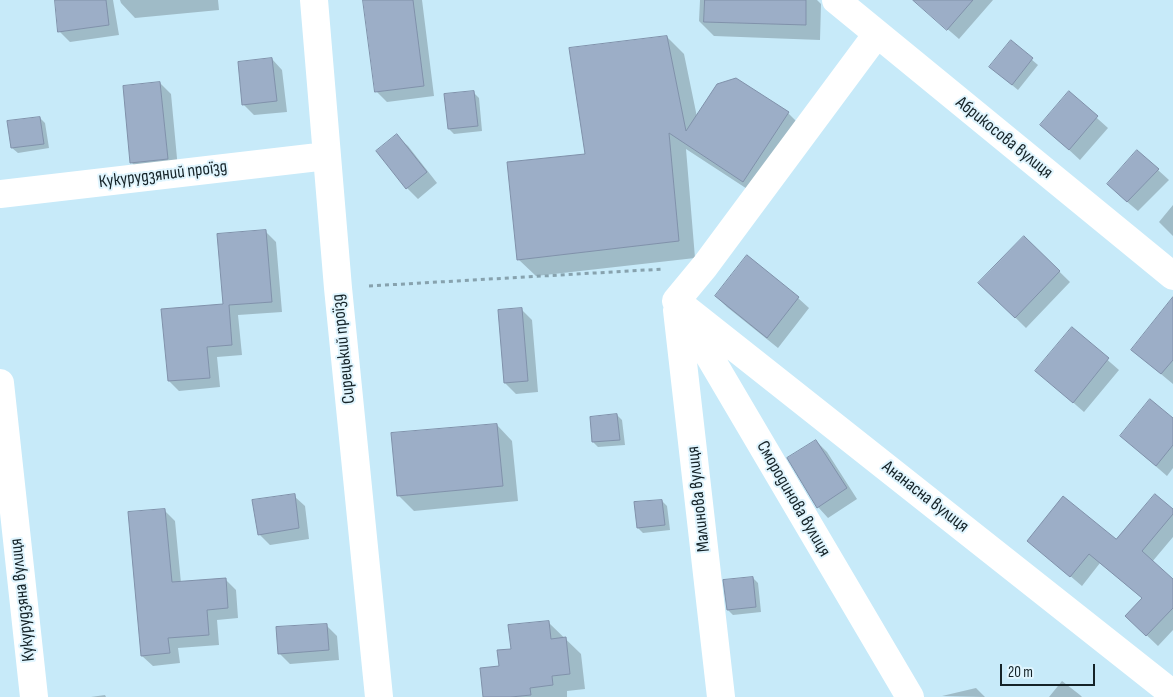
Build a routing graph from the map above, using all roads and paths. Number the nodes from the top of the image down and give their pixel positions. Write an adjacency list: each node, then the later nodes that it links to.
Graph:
1 (314, 0): 4 (street, Сирецький проїзд)
2 (836, 0): 3 (street, Абрикосова вулиця)
3 (877, 34): 6 (street); 7 (street, Абрикосова вулиця)
4 (327, 156): 5 (street, Кукурудзяний проїзд); 8 (street, Сирецький проїзд)
5 (0, 194)
6 (705, 266): 8 (path); 9 (street)
7 (1173, 276)
8 (338, 288): 13 (street, Сирецький проїзд)
9 (676, 301): 11 (street, Ананасна вулиця); 14 (street, Малинова вулиця); 15 (street, Смородинова вулиця)
10 (0, 383): 12 (street, Кукурудзяна вулиця)
11 (1173, 694)
12 (34, 697)
13 (379, 697)
14 (721, 697)
15 (910, 697)

